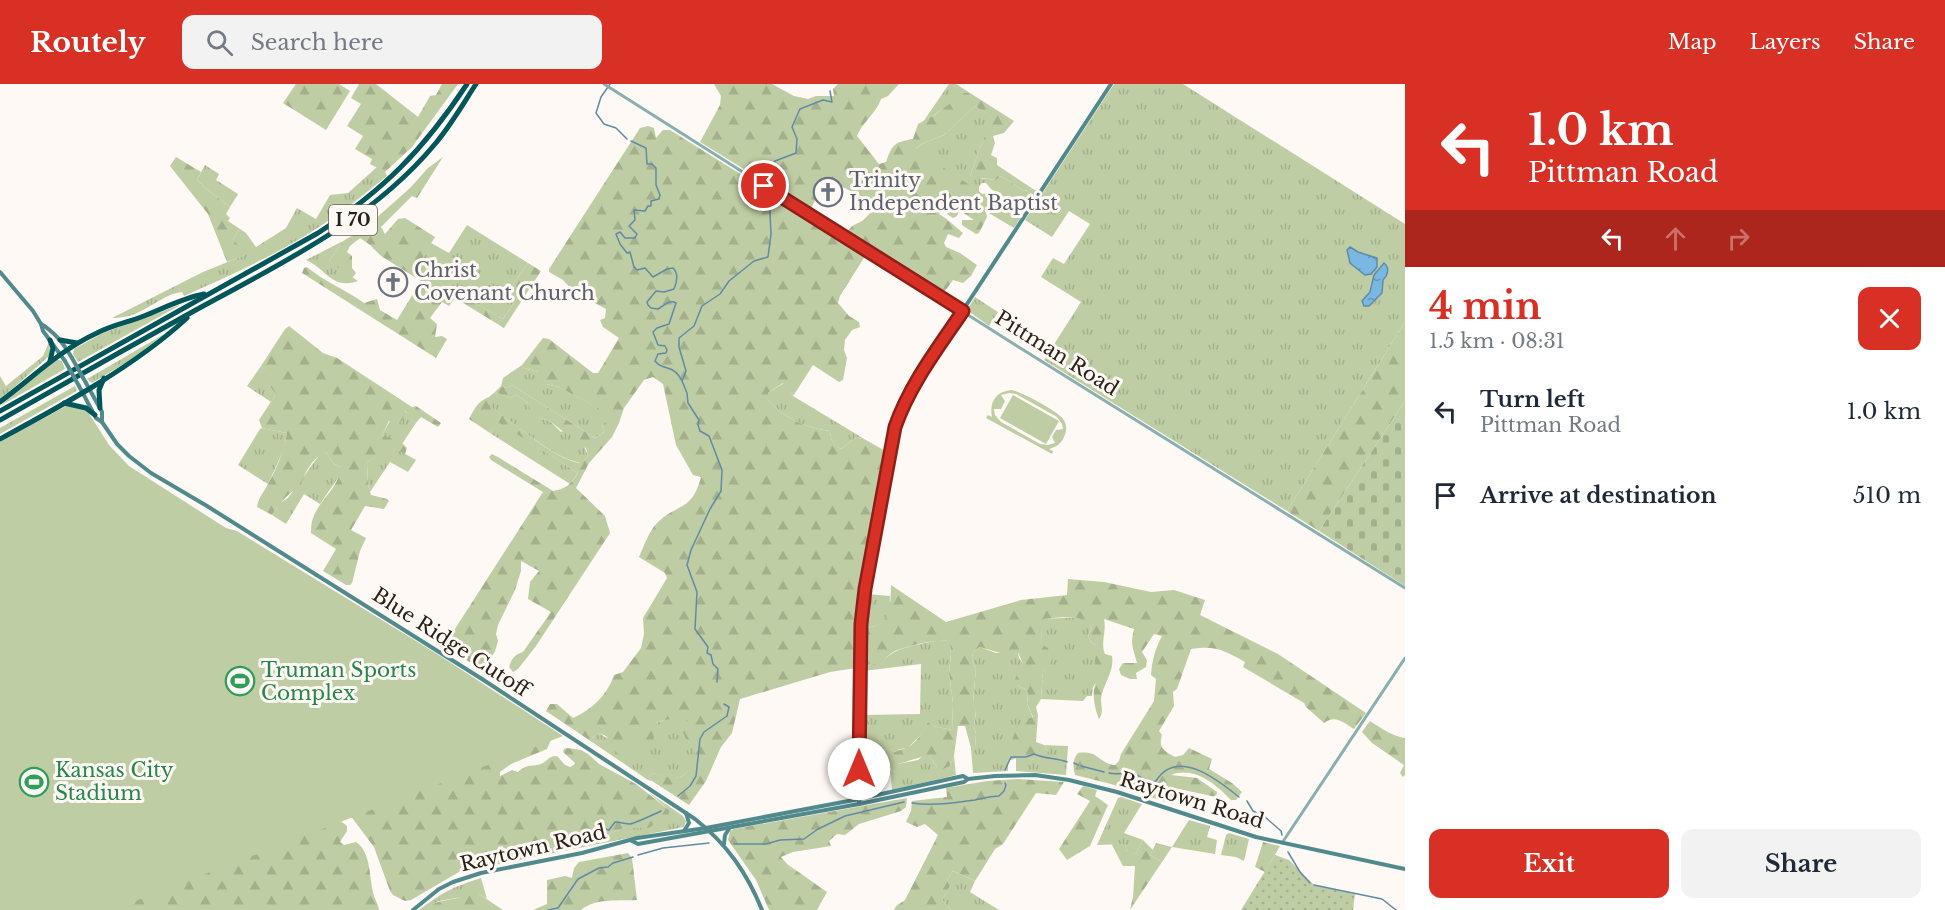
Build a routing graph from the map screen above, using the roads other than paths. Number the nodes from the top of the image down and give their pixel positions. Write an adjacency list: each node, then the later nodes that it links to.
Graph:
1 (466, 84): 6 (highway, I 70)
2 (476, 84): 8 (highway, I 70)
3 (604, 84): 7 (street, Pittman Road)
4 (1112, 84): 7 (main road)
5 (0, 272): 9 (main road, Blue Ridge Cutoff)
6 (212, 292): 12 (highway); 22 (highway, I 70)
7 (963, 311): 27 (street, Pittman Road); 29 (main road)
8 (193, 312): 16 (highway); 24 (highway, I 70)
9 (41, 324): 10 (main road, Blue Ridge Cutoff); 11 (main road, Blue Ridge Cutoff)
10 (50, 340): 14 (main road, Blue Ridge Cutoff); 15 (highway)
11 (60, 340): 12 (highway); 13 (main road, Blue Ridge Cutoff)
12 (77, 343): 13 (highway)
13 (67, 350): 14 (highway); 17 (main road, Blue Ridge Cutoff, bridge)
14 (61, 354): 15 (highway); 18 (main road, Blue Ridge Cutoff, bridge)
15 (50, 361): 19 (highway)
16 (104, 378): 17 (highway); 21 (highway)
17 (87, 385): 18 (highway); 21 (main road, Blue Ridge Cutoff)
18 (80, 389): 20 (highway); 23 (main road, Blue Ridge Cutoff)
19 (0, 402)
20 (64, 403): 23 (highway); 26 (highway)
21 (100, 408): 25 (main road, Blue Ridge Cutoff)
22 (0, 411)
23 (94, 415): 25 (main road, Blue Ridge Cutoff)
24 (0, 420)
25 (102, 422): 30 (main road, Blue Ridge Cutoff)
26 (0, 439)
27 (1405, 588)
28 (1405, 658): 36 (street)
29 (859, 802): 31 (main road, Raytown Road); 32 (main road, Raytown Road); 36 (main road, Raytown Road)
30 (686, 813): 31 (main road, Blue Ridge Cutoff); 33 (main road)
31 (706, 828): 33 (main road, Raytown Road); 34 (main road, Blue Ridge Cutoff)
32 (731, 828): 34 (main road, Raytown Road); 37 (main road)
33 (684, 831): 35 (main road, Raytown Road)
34 (711, 832): 35 (main road, Raytown Road); 37 (main road, Blue Ridge Cutoff)
35 (631, 841): 39 (main road, Raytown Road)
36 (1282, 843): 38 (main road, Raytown Road)
37 (724, 845): 40 (main road, Blue Ridge Cutoff)
38 (1405, 869)
39 (413, 910)
40 (762, 910)

